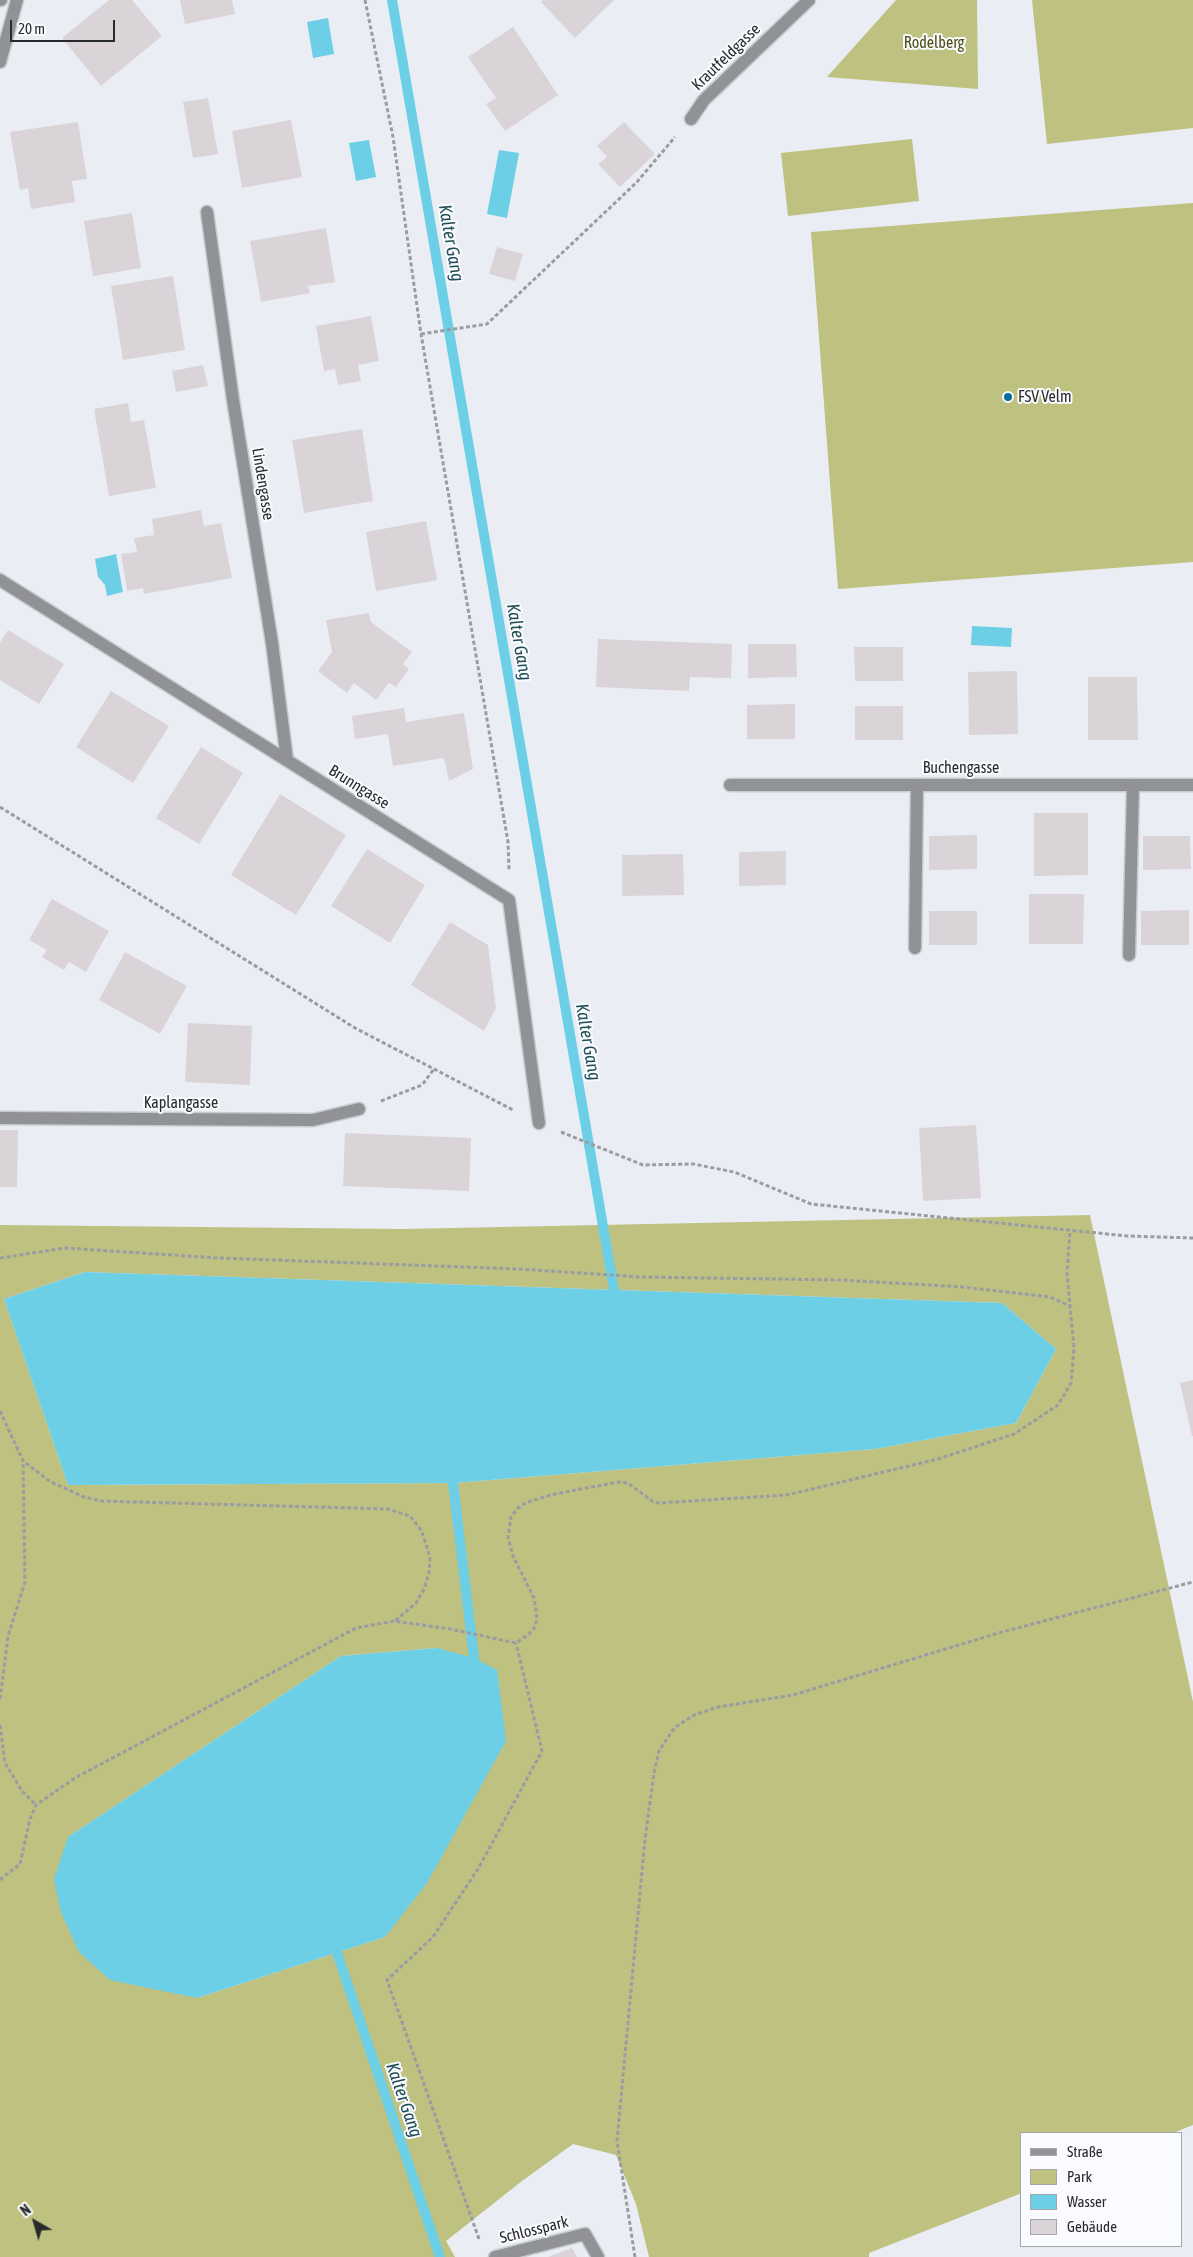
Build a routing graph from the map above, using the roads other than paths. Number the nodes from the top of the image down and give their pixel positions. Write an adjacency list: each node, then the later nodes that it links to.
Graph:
1 (17, 0): 3 (street)
2 (809, 0): 4 (street, Krautfeldgasse)
3 (0, 62)
4 (691, 119)
5 (207, 212): 7 (street, Lindengasse)
6 (0, 580): 7 (street, Brunngasse)
7 (286, 760): 16 (street, Brunngasse)
8 (730, 785): 9 (street, Buchengasse)
9 (917, 785): 10 (street, Buchengasse); 12 (street)
10 (1133, 785): 11 (street, Buchengasse); 13 (street)
11 (1193, 785)
12 (915, 948)
13 (1129, 955)
14 (359, 1108): 15 (street, Kaplangasse)
15 (0, 1118)
16 (539, 1123)
17 (495, 2257): 18 (street, Schlosspark)
18 (598, 2257)

